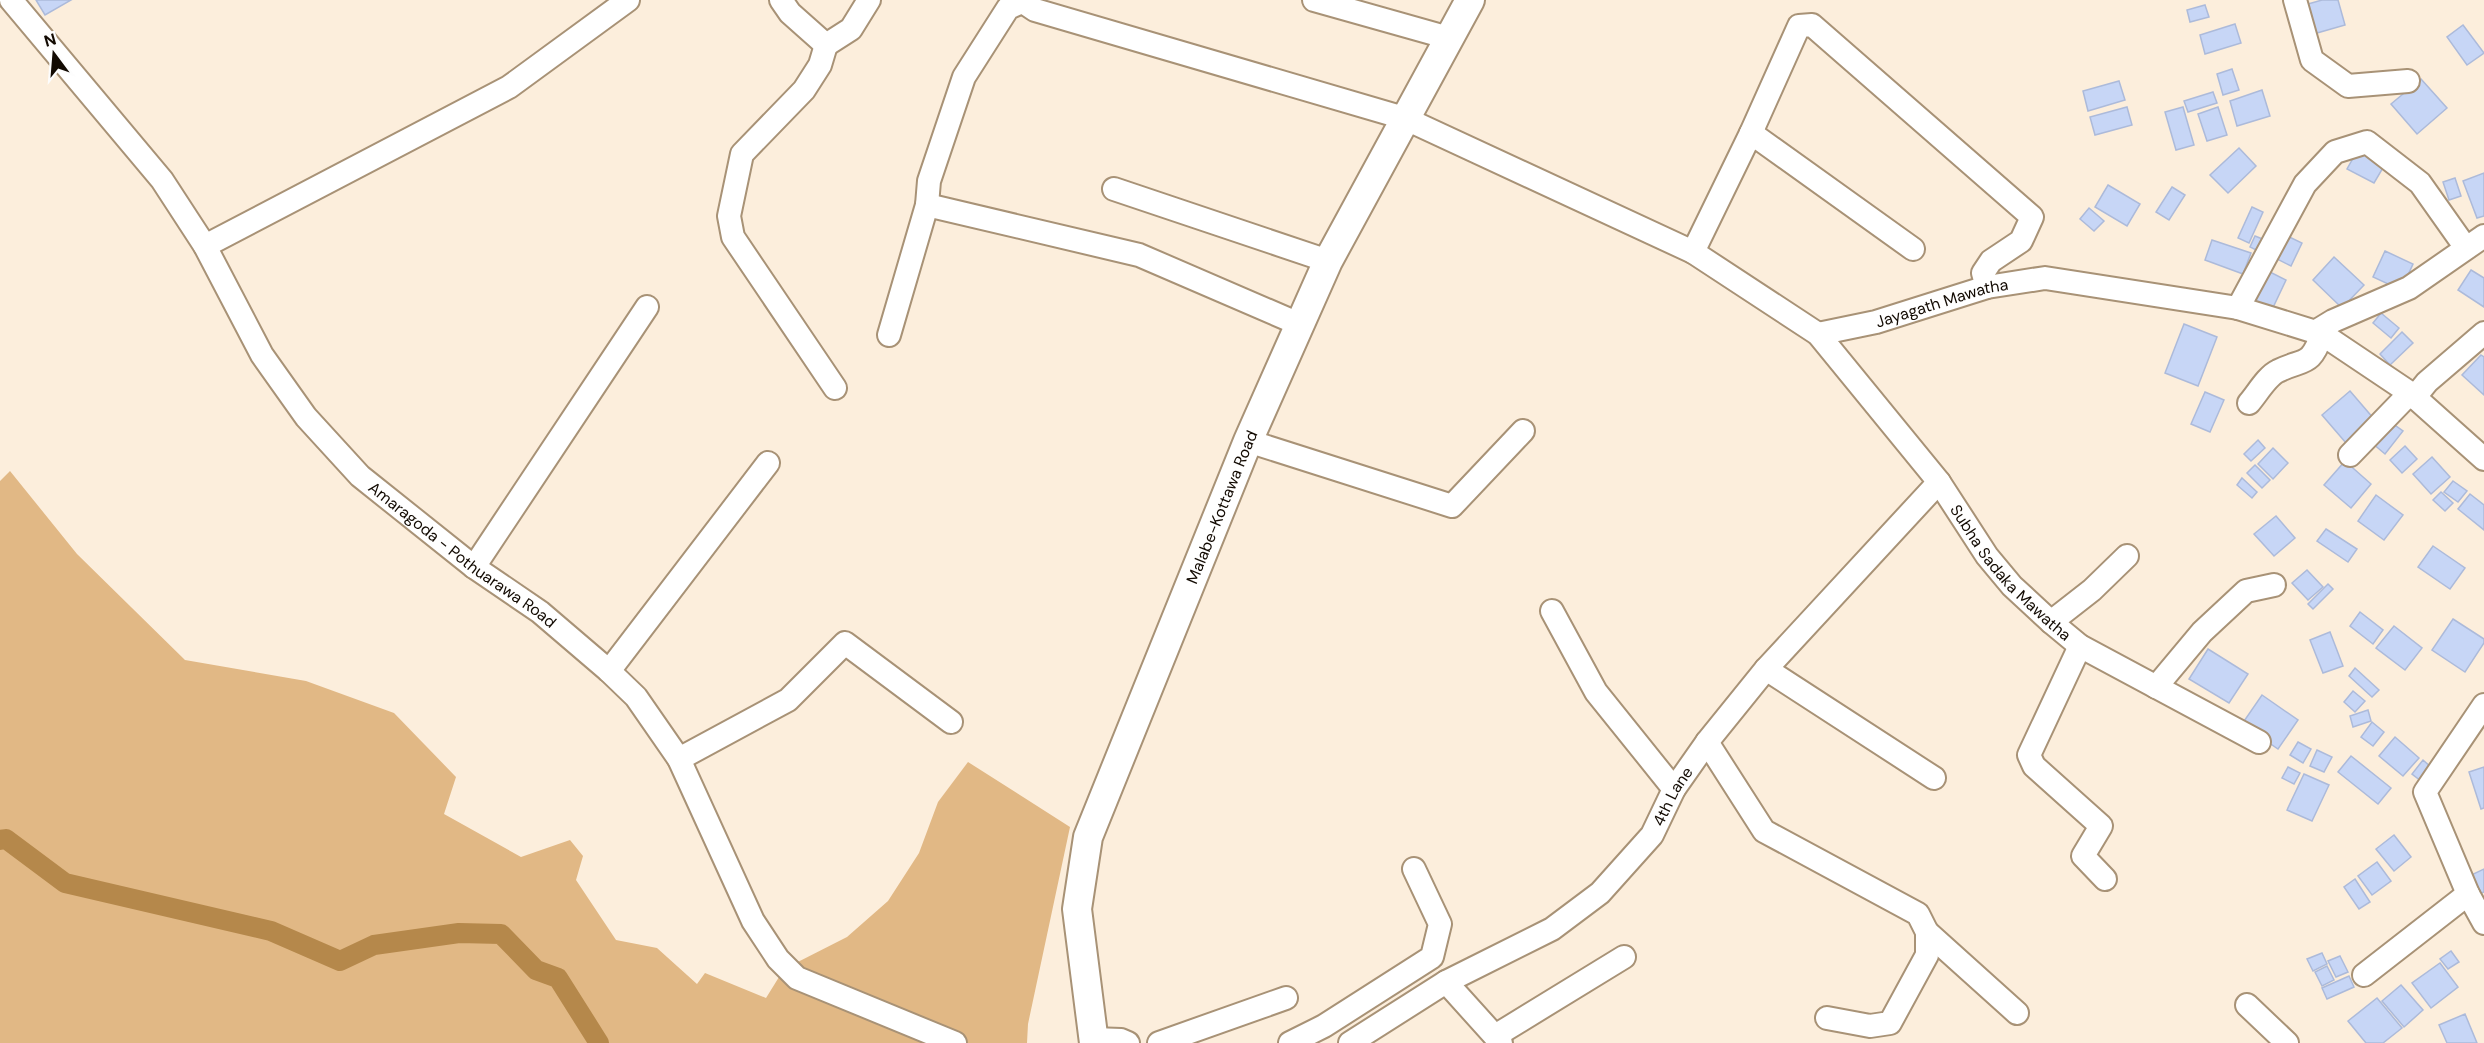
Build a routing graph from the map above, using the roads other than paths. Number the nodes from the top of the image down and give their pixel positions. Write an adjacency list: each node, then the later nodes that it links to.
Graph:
1 (11, 0): 17 (street, Amaragoda - Pothuarawa Road)
2 (628, 0): 17 (street)
3 (869, 0): 10 (street)
4 (1314, 0): 9 (street)
5 (1470, 0): 9 (main road, Malabe-Kottawa Road)
6 (2295, 0): 11 (street)
7 (1021, 1): 12 (street); 15 (street)
8 (790, 4): 10 (street)
9 (1449, 38): 12 (main road, Malabe-Kottawa Road)
10 (826, 45): 29 (street)
11 (2408, 81)
12 (1404, 118): 19 (street); 20 (main road, Malabe-Kottawa Road)
13 (1751, 133): 18 (street); 19 (street); 21 (street)
14 (1114, 189): 20 (street)
15 (927, 205): 24 (street); 28 (street)
16 (2475, 242): 23 (street); 25 (street)
17 (206, 246): 39 (street, Amaragoda - Pothuarawa Road)
18 (1913, 249)
19 (1693, 252): 27 (street)
20 (1328, 261): 24 (main road, Malabe-Kottawa Road)
21 (1987, 287): 23 (street, Jayagath Mawatha); 27 (street, Jayagath Mawatha)
22 (647, 307): 39 (street)
23 (2238, 308): 25 (street, Jayagath Mawatha)
24 (1299, 324): 33 (main road, Malabe-Kottawa Road)
25 (2318, 333): 30 (street, Jayagath Mawatha); 31 (street)
26 (2484, 333): 30 (street)
27 (1818, 334): 37 (street, Subha Sadaka Mawatha)
28 (889, 335)
29 (835, 388)
30 (2412, 396): 34 (street); 35 (street, Jayagath Mawatha)
31 (2249, 403)
32 (1523, 431): 33 (street)
33 (1248, 441): 67 (main road, Malabe-Kottawa Road)
34 (2350, 455)
35 (2484, 459)
36 (768, 464): 45 (street)
37 (1940, 482): 42 (street, Subha Sadaka Mawatha); 44 (street, 4th Lane)
38 (2127, 556): 42 (street)
39 (474, 567): 45 (street, Amaragoda - Pothuarawa Road)
40 (2274, 585): 46 (street)
41 (1552, 611): 53 (street)
42 (2050, 622): 43 (street, Subha Sadaka Mawatha)
43 (2080, 646): 46 (street, Subha Sadaka Mawatha); 55 (street)
44 (1766, 669): 49 (street, 4th Lane); 52 (street)
45 (609, 671): 51 (street, Amaragoda - Pothuarawa Road)
46 (2156, 687): 50 (street, Subha Sadaka Mawatha)
47 (2484, 705): 56 (street)
48 (951, 722): 51 (street)
49 (1707, 742): 53 (street, 4th Lane); 58 (street)
50 (2259, 742)
51 (679, 759): 68 (street, Amaragoda - Pothuarawa Road)
52 (1934, 778)
53 (1674, 789): 61 (street, 4th Lane)
54 (1414, 869): 71 (street)
55 (2105, 879)
56 (2468, 894): 57 (street); 60 (street)
57 (2484, 923)
58 (1927, 932): 64 (street); 65 (street)
59 (1624, 957): 66 (street)
60 (2364, 975)
61 (1446, 982): 66 (street); 72 (street, 4th Lane)
62 (1286, 998): 70 (street)
63 (2247, 1005): 73 (street)
64 (2017, 1012)
65 (1827, 1018)
66 (1498, 1039)
67 (1093, 1041): 69 (street)
68 (956, 1043)
69 (1128, 1043)
70 (1159, 1043)
71 (1290, 1043)
72 (1350, 1043)
73 (2287, 1043)

